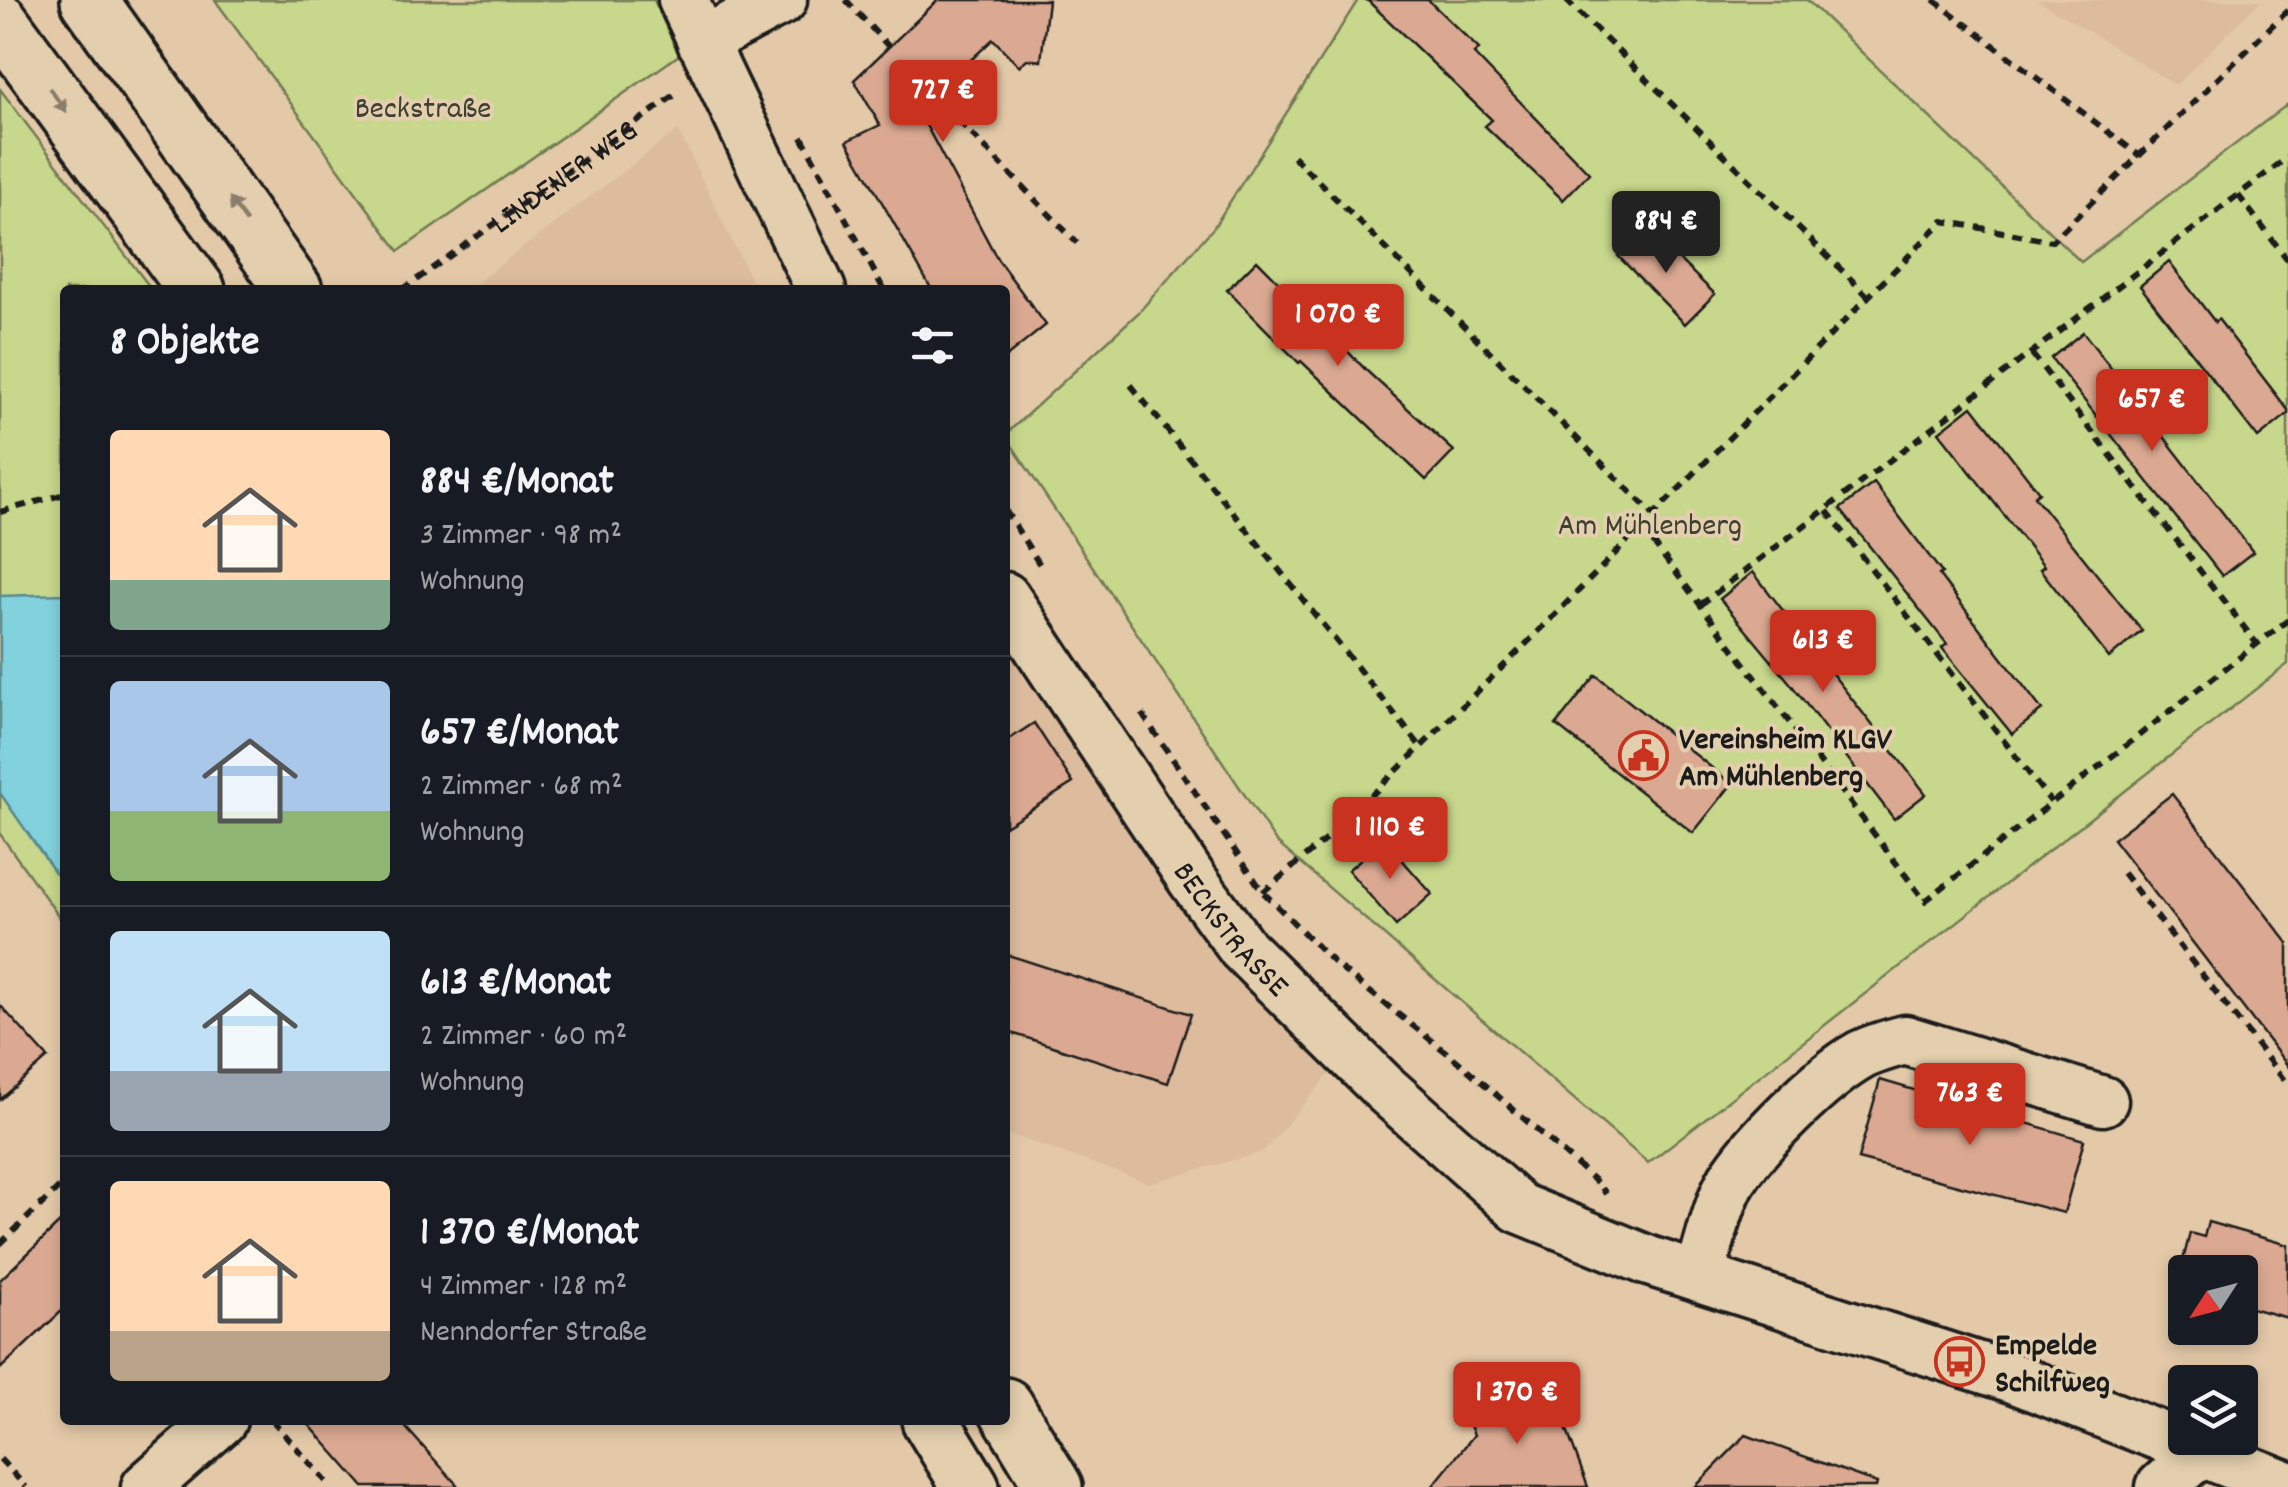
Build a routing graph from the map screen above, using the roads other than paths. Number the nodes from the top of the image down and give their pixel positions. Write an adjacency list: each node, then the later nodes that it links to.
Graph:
1 (89, 0): 6 (highway, one-way to 1)
2 (782, 0): 4 (street)
3 (0, 21): 5 (highway, one-way to 5)
4 (692, 21): 7 (street)
5 (193, 285)
6 (290, 285)
7 (819, 285)
8 (1010, 604): 10 (street, BECKSTRASSE)
9 (2103, 1100): 10 (street)
10 (1699, 1276): 14 (street, BECKSTRASSE)
11 (1010, 1414): 20 (highway)
12 (216, 1425): 18 (street)
13 (933, 1425): 19 (highway)
14 (2168, 1439)
15 (2197, 1455): 21 (street)
16 (2208, 1455): 17 (street, BECKSTRASSE)
17 (2288, 1486)
18 (146, 1487)
19 (971, 1487)
20 (1054, 1487)
21 (2161, 1487)

